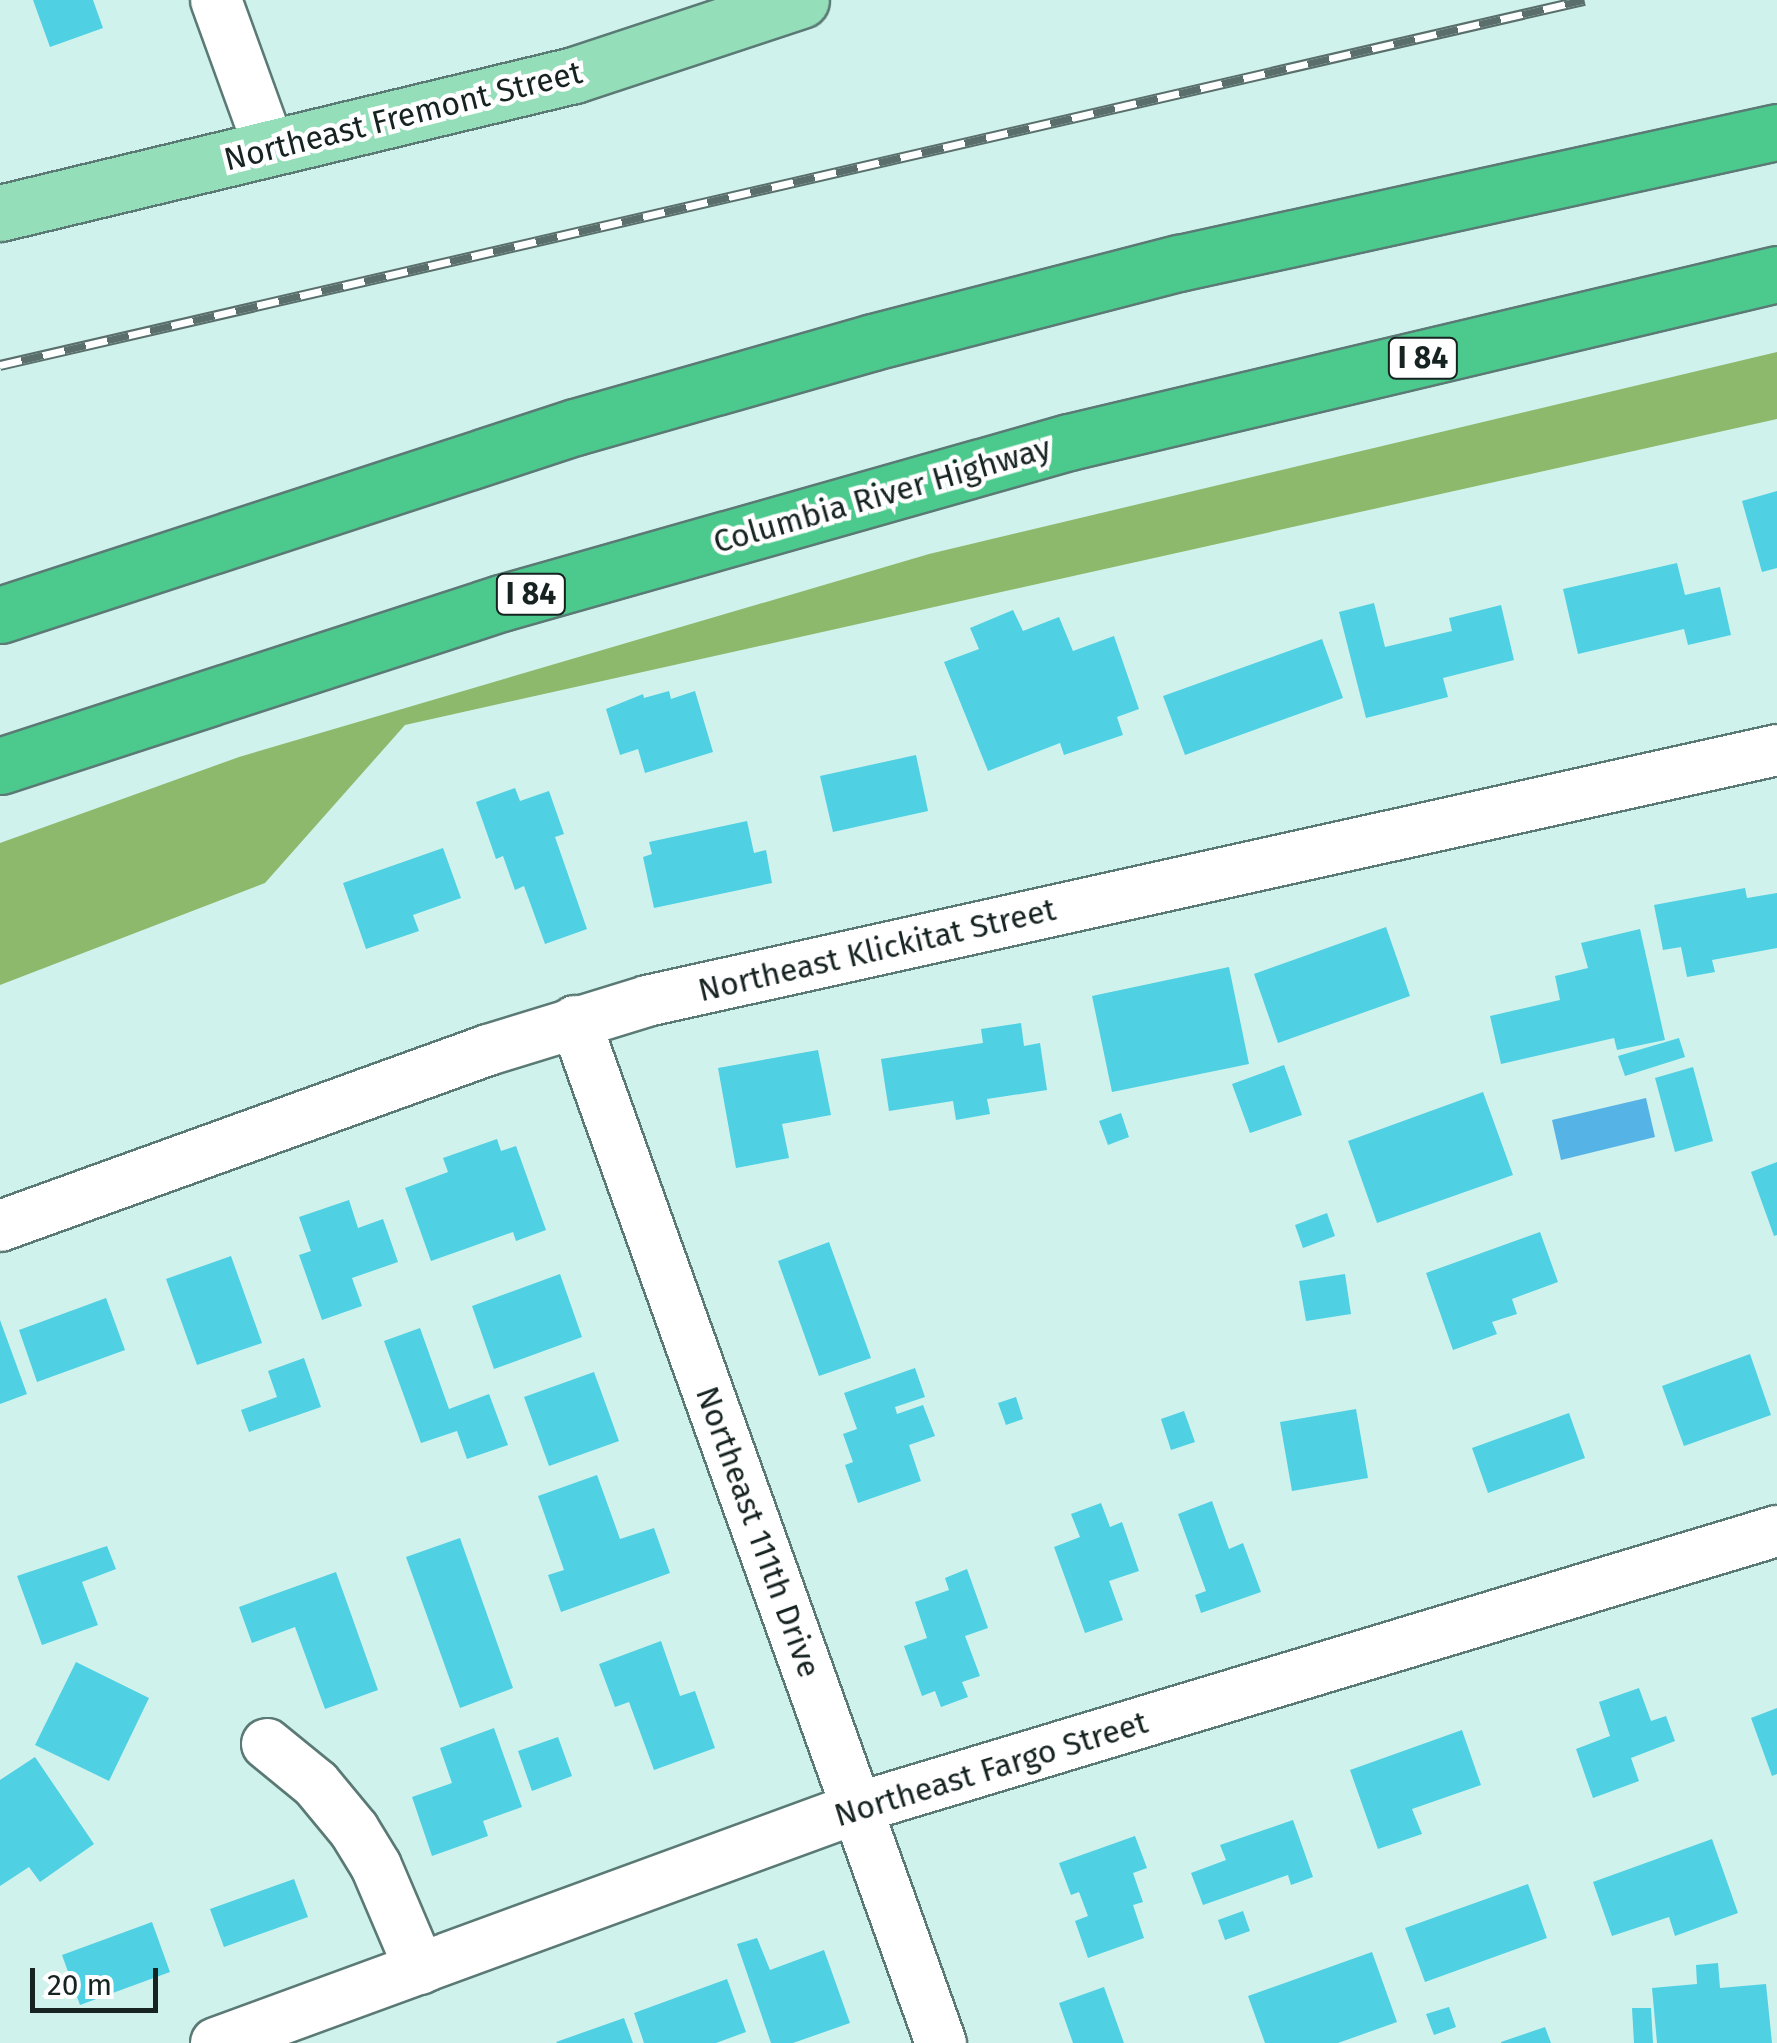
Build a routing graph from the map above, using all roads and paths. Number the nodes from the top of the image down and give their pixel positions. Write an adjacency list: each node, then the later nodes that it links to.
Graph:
1 (216, 0): 4 (street)
2 (800, 0): 4 (main road, Northeast Fremont Street)
3 (1777, 132): 7 (highway)
4 (270, 149): 5 (main road, Northeast Fremont Street)
5 (0, 213)
6 (1777, 274): 9 (highway, Columbia River Highway / I 84)
7 (0, 615)
8 (1777, 750): 10 (street, Northeast Klickitat Street)
9 (0, 766)
10 (575, 1021): 11 (street, Northeast Klickitat Street); 14 (street, Northeast 111th Drive)
11 (0, 1226)
12 (1777, 1530): 14 (street, Northeast Fargo Street)
13 (267, 1744): 15 (street)
14 (857, 1808): 15 (street, Northeast Fargo Street); 17 (street, Northeast 111th Drive)
15 (420, 1969): 16 (street, Northeast Fargo Street)
16 (216, 2043)
17 (941, 2043)

